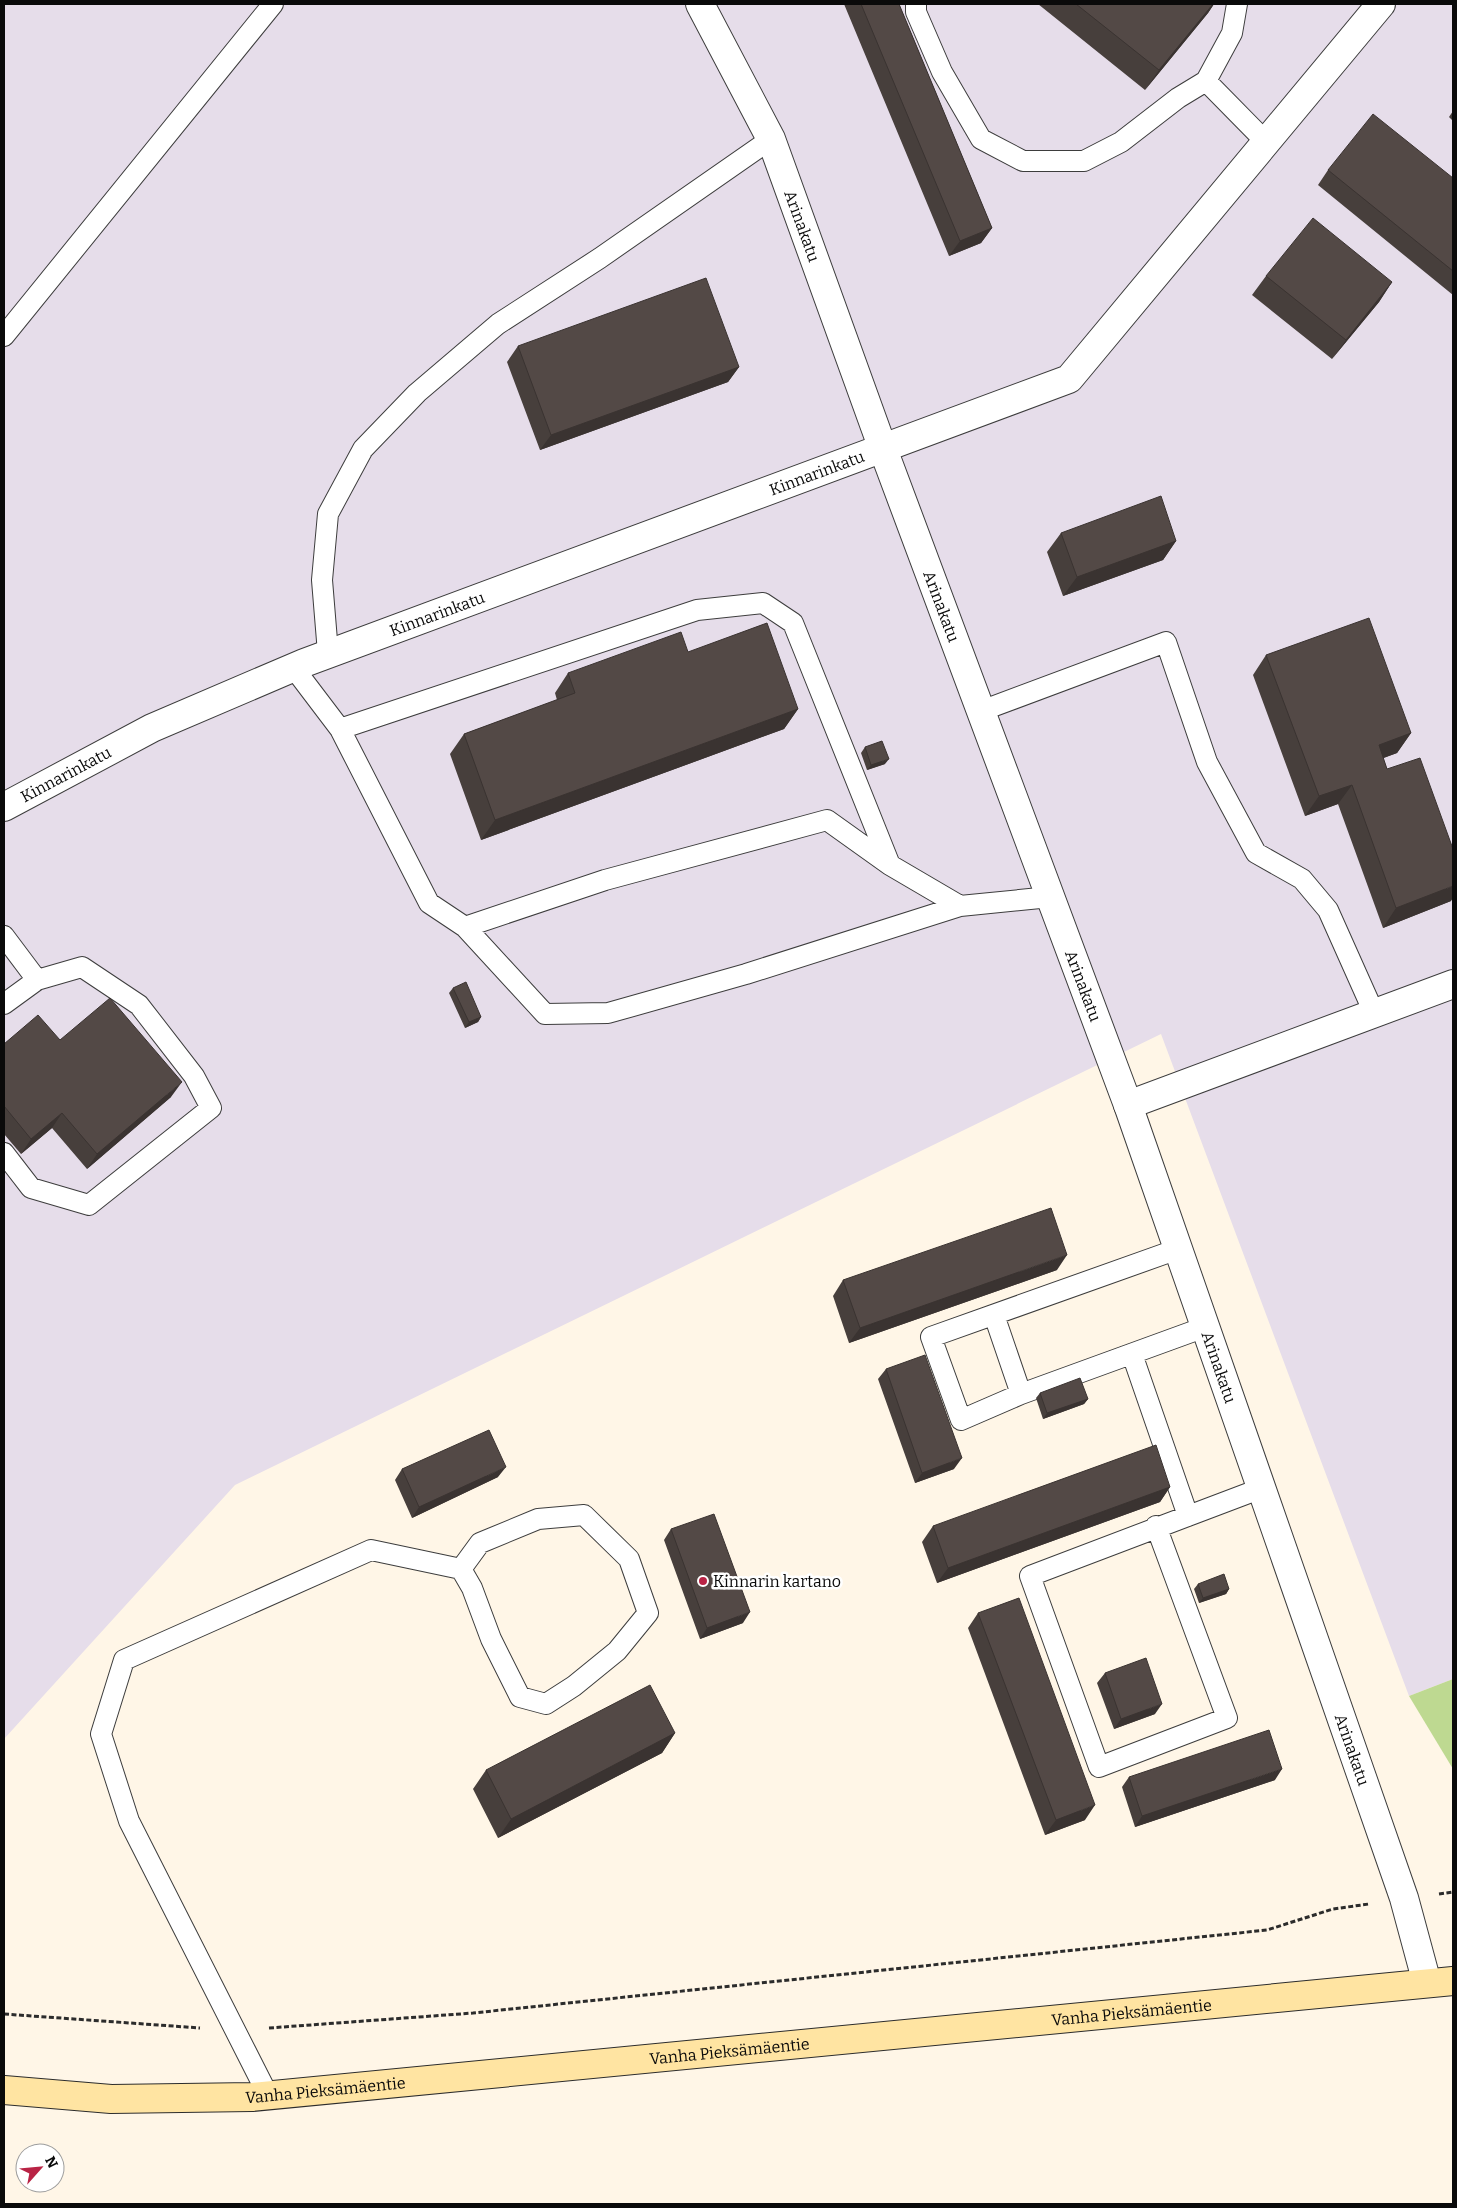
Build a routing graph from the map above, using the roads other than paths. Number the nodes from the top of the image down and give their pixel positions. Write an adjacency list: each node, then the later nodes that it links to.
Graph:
1 (273, 4): 9 (lane)
2 (700, 4): 7 (street, Arinakatu)
3 (916, 4): 6 (lane)
4 (1237, 4): 6 (lane)
5 (1381, 4): 8 (street, Kinnarinkatu)
6 (1206, 81): 8 (lane)
7 (770, 139): 10 (street, Arinakatu); 11 (lane)
8 (1266, 142): 10 (street, Kinnarinkatu)
9 (4, 336)
10 (883, 449): 11 (street, Kinnarinkatu); 13 (street, Arinakatu)
11 (328, 653): 12 (street, Kinnarinkatu)
12 (293, 667): 14 (lane); 15 (street, Kinnarinkatu)
13 (981, 711): 17 (street, Arinakatu); 24 (lane)
14 (340, 729): 16 (lane); 19 (lane)
15 (4, 807)
16 (890, 865): 18 (lane); 19 (lane)
17 (1050, 897): 18 (lane); 25 (street, Arinakatu)
18 (960, 906): 19 (lane)
19 (465, 927)
20 (4, 936): 21 (lane)
21 (37, 980): 23 (lane); 26 (lane)
22 (1453, 984): 24 (street)
23 (4, 1004)
24 (1374, 1013): 25 (street)
25 (1128, 1105): 27 (street, Arinakatu)
26 (4, 1154)
27 (1178, 1249): 28 (lane); 29 (street, Arinakatu)
28 (994, 1315): 31 (lane); 31 (lane)
29 (1205, 1327): 30 (lane); 32 (street, Arinakatu)
30 (1132, 1354): 31 (lane); 33 (lane)
31 (1021, 1394)
32 (1262, 1488): 33 (lane); 36 (street, Arinakatu)
33 (1188, 1516): 34 (lane)
34 (1156, 1526): 34 (lane)
35 (461, 1569): 35 (lane); 38 (lane)
36 (1440, 1982): 38 (street, Vanha Pieksämäentie)
37 (4, 2090): 38 (street, Vanha Pieksämäentie)
38 (268, 2096)

